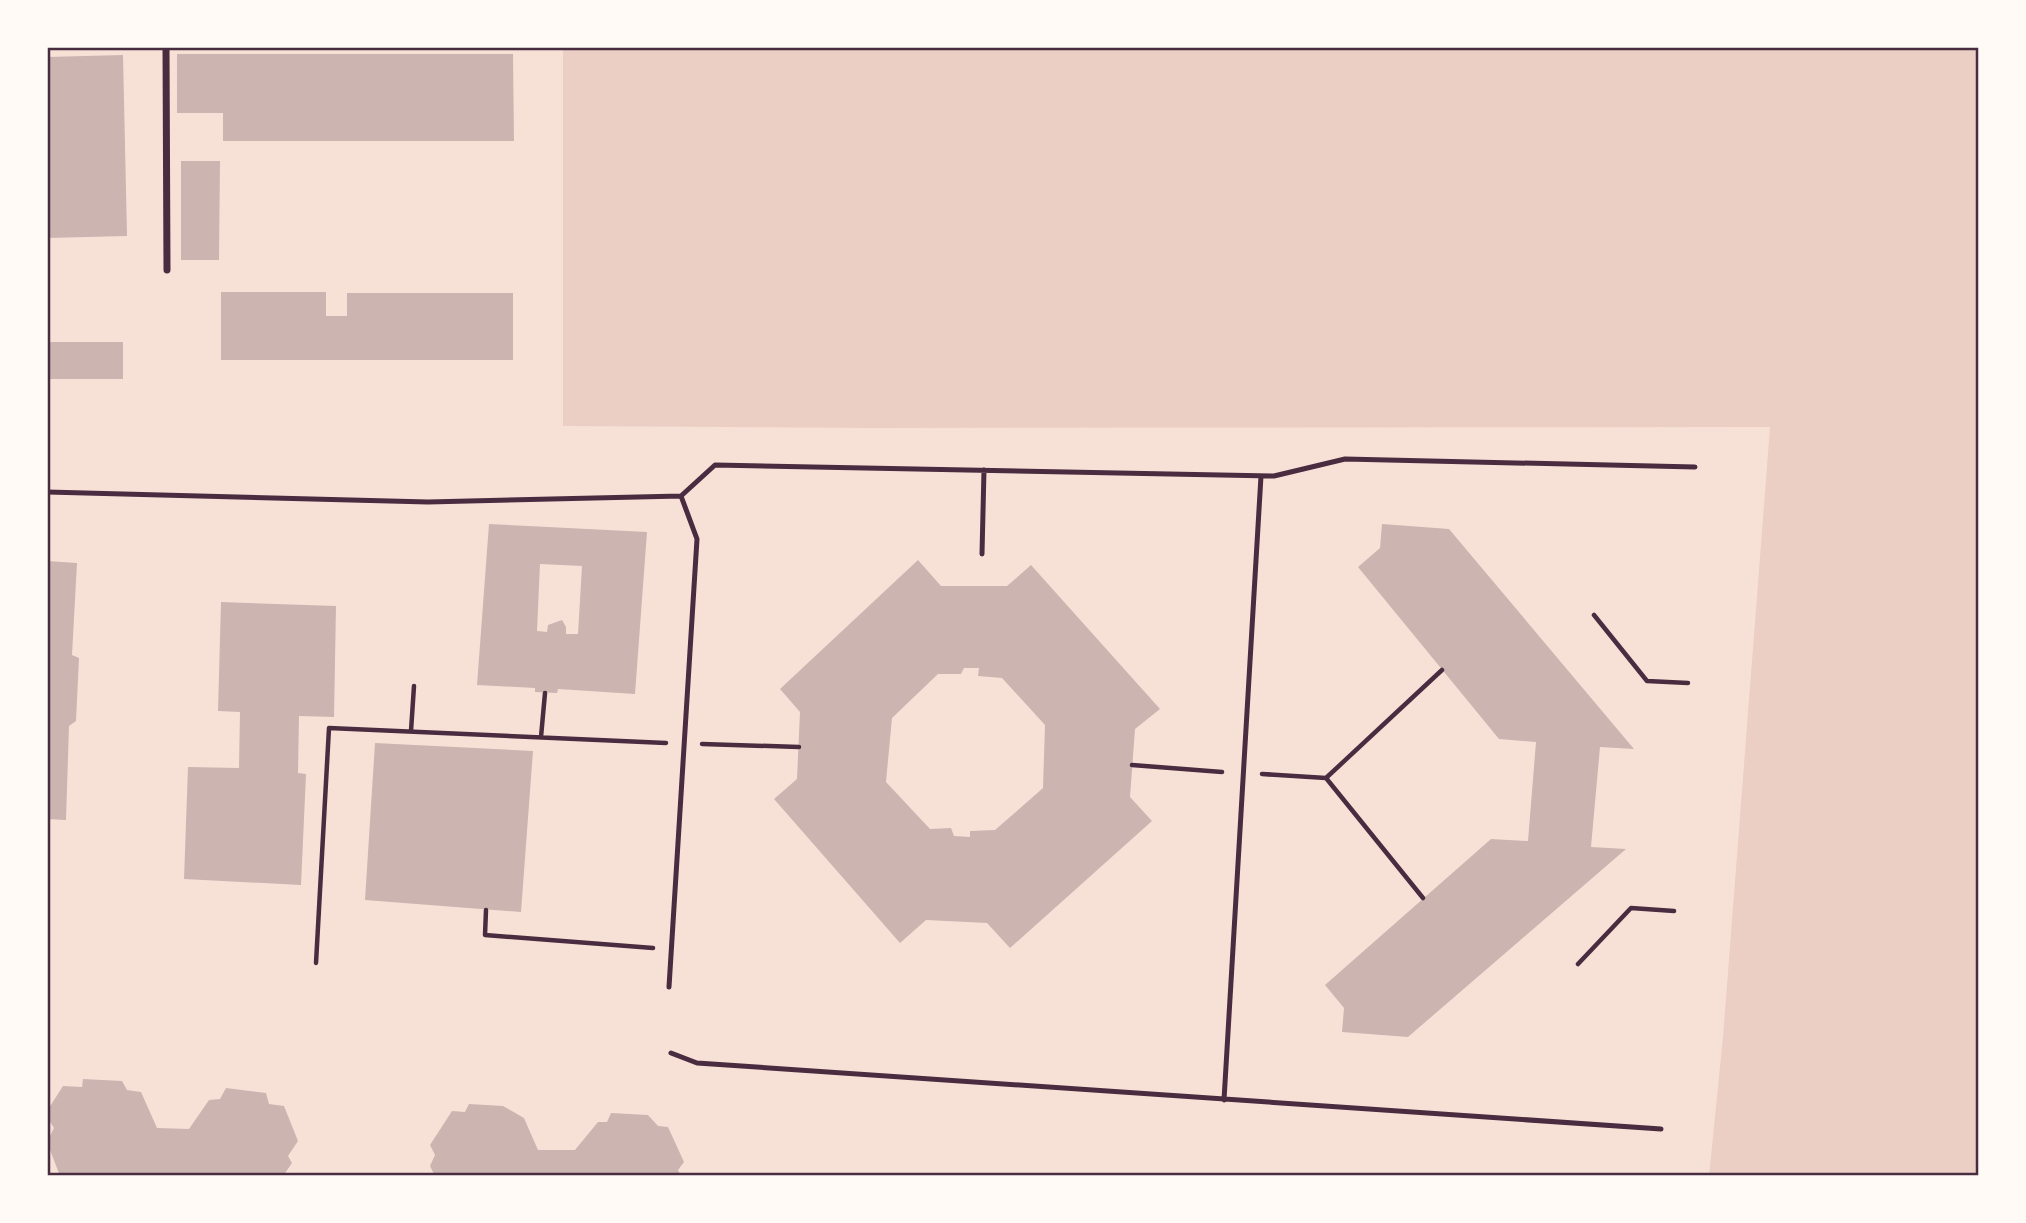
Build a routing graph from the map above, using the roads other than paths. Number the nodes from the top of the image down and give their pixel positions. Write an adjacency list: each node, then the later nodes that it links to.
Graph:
1 (166, 47): 2 (street)
2 (167, 270)
3 (1695, 467): 5 (lane)
4 (984, 470): 5 (lane); 7 (lane); 8 (lane)
5 (1261, 476): 11 (lane)
6 (47, 492): 7 (lane)
7 (681, 496): 9 (lane)
8 (982, 554)
9 (669, 987)
10 (671, 1053): 11 (lane)
11 (1224, 1100): 12 (lane)
12 (1661, 1129)

